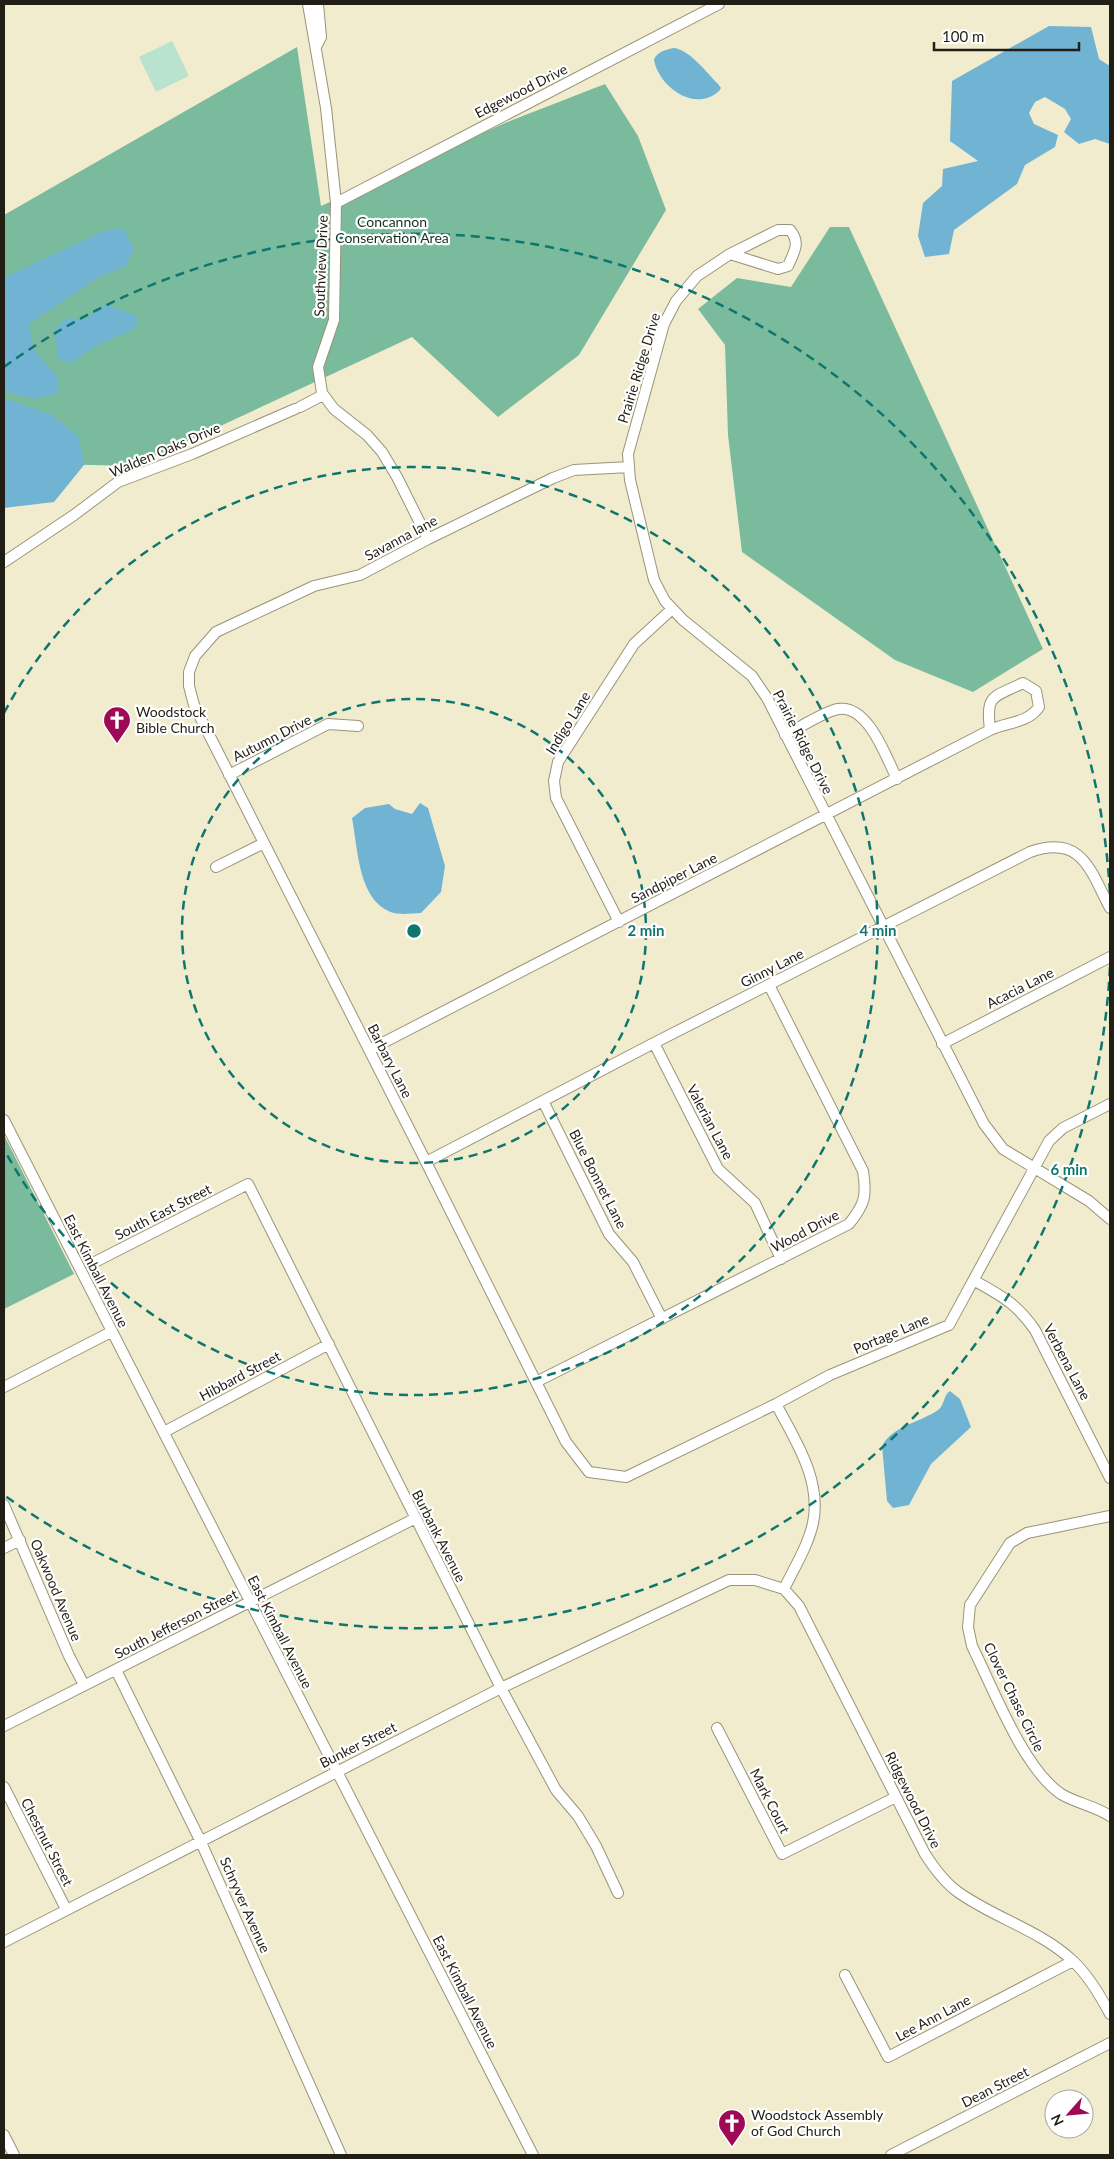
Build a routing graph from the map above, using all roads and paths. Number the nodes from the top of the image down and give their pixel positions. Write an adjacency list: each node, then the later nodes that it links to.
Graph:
1 (308, 4): 4 (street, Southview Drive)
2 (318, 4): 4 (street, Southview Drive)
3 (719, 4): 5 (street, Edgewood Drive)
4 (316, 45): 5 (street, Southview Drive)
5 (336, 202): 7 (street, Southview Drive)
6 (730, 254): 6 (street, Prairie Ridge Drive); 8 (street, Prairie Ridge Drive)
7 (323, 394): 9 (street, Southview Drive); 10 (street, Walden Oaks Drive)
8 (629, 467): 9 (street, Savanna lane); 11 (street, Prairie Ridge Drive)
9 (428, 539): 12 (street, Savanna lane)
10 (4, 562)
11 (672, 609): 15 (street, Prairie Ridge Drive); 22 (street, Indigo Lane)
12 (196, 656): 16 (street, Barbary Lane)
13 (358, 726): 16 (street, Autumn Drive)
14 (990, 730): 14 (street, Sandpiper Lane); 17 (street, Sandpiper Lane)
15 (785, 734): 17 (street); 18 (street, Prairie Ridge Drive)
16 (230, 775): 19 (street, Barbary Lane)
17 (897, 778): 18 (street, Sandpiper Lane)
18 (826, 816): 22 (street, Sandpiper Lane); 23 (street, Prairie Ridge Drive)
19 (264, 843): 20 (street); 28 (street, Barbary Lane)
20 (216, 867)
21 (1110, 908): 23 (street, Ginny Lane)
22 (619, 922): 28 (street, Sandpiper Lane)
23 (882, 927): 25 (street, Ginny Lane); 27 (street, Prairie Ridge Drive)
24 (1110, 957): 27 (street, Acacia Lane)
25 (769, 985): 26 (street, Ginny Lane); 36 (street, Wood Drive)
26 (654, 1043): 29 (street, Ginny Lane); 36 (street, Valerian Lane)
27 (942, 1044): 33 (street, Prairie Ridge Drive)
28 (369, 1050): 32 (street, Barbary Lane)
29 (543, 1101): 32 (street, Ginny Lane); 39 (street, Blue Bonnet Lane)
30 (1110, 1104): 33 (street, Portage Lane)
31 (4, 1120): 40 (street, East Kimball Avenue)
32 (426, 1162): 42 (street, Barbary Lane)
33 (1035, 1170): 35 (street, Prairie Ridge Drive); 38 (street, Portage Lane)
34 (248, 1184): 37 (street, South East Street); 41 (street, Burbank Avenue)
35 (1110, 1219)
36 (781, 1259): 39 (street, Wood Drive)
37 (91, 1264)
38 (975, 1281): 44 (street, Portage Lane); 47 (street, Verbena Lane)
39 (662, 1319): 42 (street, Wood Drive)
40 (111, 1332): 43 (street); 45 (street, East Kimball Avenue)
41 (329, 1344): 45 (street, Hibbard Street); 50 (street, Burbank Avenue)
42 (536, 1382): 46 (street, Barbary Lane)
43 (4, 1387)
44 (776, 1404): 46 (street, Portage Lane); 53 (street)
45 (164, 1432): 54 (street, East Kimball Avenue)
46 (589, 1472)
47 (1110, 1478)
48 (4, 1504): 51 (street, Oakwood Avenue)
49 (1110, 1516): 63 (street, Clover Chase Circle)
50 (414, 1519): 54 (street, South Jefferson Street); 57 (street, Burbank Avenue)
51 (20, 1540): 52 (street); 56 (street, Oakwood Avenue)
52 (4, 1548)
53 (784, 1589): 57 (street, Bunker Street); 62 (street, Ridgewood Drive)
54 (250, 1603): 55 (street, South Jefferson Street); 60 (street, East Kimball Avenue)
55 (116, 1670): 56 (street, South Jefferson Street); 64 (street, Schryver Avenue)
56 (84, 1685): 58 (street, South Jefferson Street)
57 (501, 1688): 60 (street, Bunker Street); 65 (street, Burbank Avenue)
58 (4, 1726)
59 (717, 1728): 62 (street, Mark Court)
60 (336, 1772): 64 (street, Bunker Street); 75 (street, East Kimball Avenue)
61 (4, 1787): 66 (street, Chestnut Street)
62 (896, 1797): 68 (street, Ridgewood Drive)
63 (1110, 1816)
64 (200, 1840): 66 (street, Bunker Street); 74 (street, Schryver Avenue)
65 (618, 1893)
66 (66, 1909): 67 (street, Bunker Street)
67 (4, 1942)
68 (1073, 1961): 69 (street, Lee Ann Lane); 70 (street, Ridgewood Drive)
69 (845, 1975)
70 (1110, 2014)
71 (1110, 2044): 76 (street, Dean Street)
72 (4, 2135): 73 (street)
73 (14, 2155)
74 (341, 2155)
75 (533, 2155)
76 (891, 2155)

